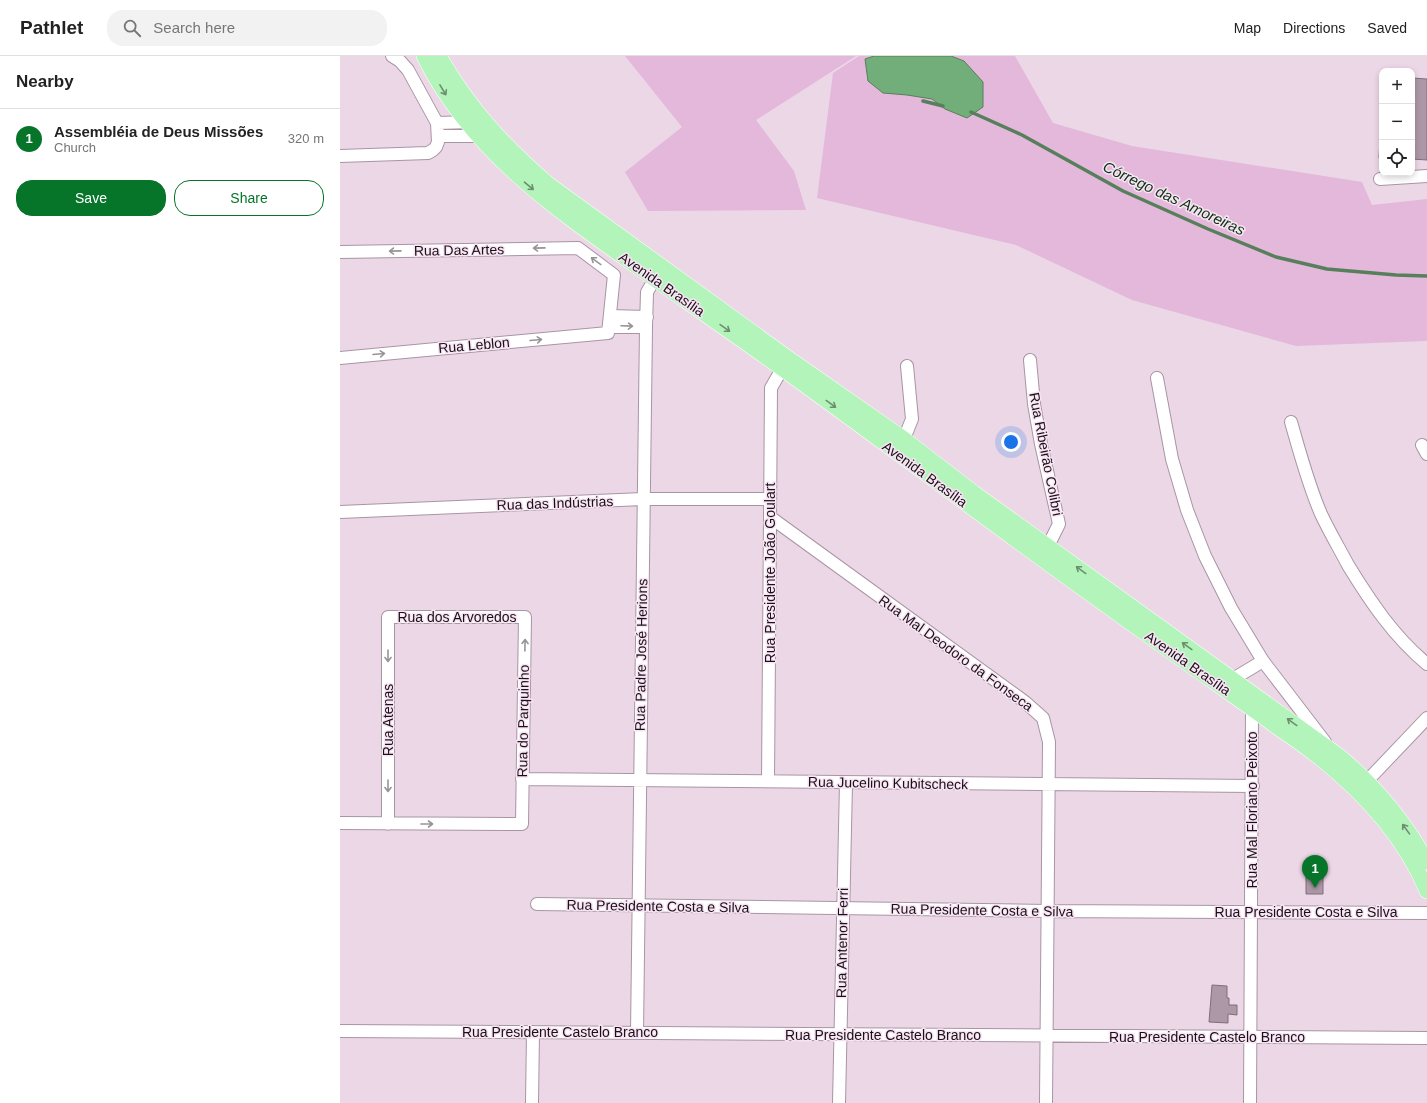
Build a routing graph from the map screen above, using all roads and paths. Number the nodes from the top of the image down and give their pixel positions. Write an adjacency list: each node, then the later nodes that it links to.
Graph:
1 (392, 56): 4 (street)
2 (424, 56): 5 (main road, Avenida Brasília, one-way to 5)
3 (439, 56): 6 (main road, Avenida Brasília)
4 (437, 122): 5 (street); 8 (street)
5 (466, 122): 6 (street); 7 (main road, Avenida Brasília)
6 (486, 122): 9 (main road, Avenida Brasília)
7 (476, 135): 8 (street); 9 (street); 14 (main road, Avenida Brasília, one-way to 14)
8 (438, 136): 10 (street)
9 (497, 136): 14 (main road, Avenida Brasília)
10 (340, 156)
11 (1427, 176): 12 (street)
12 (1380, 179)
13 (340, 252): 16 (street, Rua Das Artes, one-way to 13)
14 (659, 274): 15 (street, Rua Padre José Herions); 19 (main road, Avenida Brasília)
15 (646, 322): 16 (street, Rua Leblon); 24 (street, Rua Padre José Herions)
16 (609, 325): 17 (street, Rua Leblon, one-way to 16)
17 (340, 358)
18 (1030, 360): 28 (street, Rua Ribeirão Colibri)
19 (785, 363): 23 (main road, Avenida Brasília); 25 (street, Rua Presidente João Goulart); 34 (main road, Avenida Brasília, one-way to 34)
20 (907, 366): 23 (street)
21 (1157, 378): 31 (street)
22 (1291, 422): 32 (street)
23 (904, 439): 28 (main road, Avenida Brasília)
24 (643, 499): 25 (street, Rua das Indústrias); 26 (street, Rua das Indústrias); 38 (street, Rua Padre José Herions)
25 (770, 499): 27 (street, Rua Presidente João Goulart)
26 (340, 512)
27 (770, 517): 39 (street, Rua Presidente João Goulart); 42 (street, Rua Mal Deodoro da Fonseca)
28 (1048, 546): 33 (main road, Avenida Brasília, one-way to 28)
29 (388, 617): 30 (street, Rua dos Arvoredos); 45 (street, Rua Atenas, one-way to 45)
30 (525, 617): 37 (street, Rua do Parquinho, one-way to 30)
31 (1263, 661): 33 (street); 36 (street)
32 (1427, 664)
33 (1233, 679): 36 (main road, Avenida Brasília, one-way to 33)
34 (1252, 708): 43 (street, Rua Mal Floriano Peixoto); 47 (main road, Avenida Brasília)
35 (1427, 718): 40 (street)
36 (1330, 749): 40 (main road, Avenida Brasília)
37 (522, 779): 38 (street, Rua Jucelino Kubitscheck); 45 (street, Rua do Parquinho, one-way to 37)
38 (639, 781): 39 (street, Rua Jucelino Kubitscheck); 49 (street, Rua Padre José Herions)
39 (768, 781): 41 (street, Rua Jucelino Kubitscheck)
40 (1367, 781): 46 (main road, Avenida Brasília, one-way to 40)
41 (846, 783): 42 (street, Rua Jucelino Kubitscheck); 50 (street, Rua Antenor Ferri)
42 (1049, 784): 43 (street, Rua Jucelino Kubitscheck); 51 (street, Rua Mal Deodoro da Fonseca)
43 (1253, 786): 52 (street, Rua Mal Floriano Peixoto)
44 (340, 823): 45 (street)
45 (388, 824)
46 (1427, 862)
47 (1427, 891)
48 (537, 904): 49 (street, Rua Presidente Costa e Silva)
49 (639, 906): 50 (street, Rua Presidente Costa e Silva); 56 (street, Rua Padre José Herions)
50 (842, 908): 51 (street, Rua Presidente Costa e Silva); 57 (street, Rua Antenor Ferri)
51 (1048, 911): 52 (street, Rua Presidente Costa e Silva); 58 (street, Rua Mal Deodoro da Fonseca)
52 (1252, 912): 53 (street, Rua Presidente Costa e Silva); 59 (street, Rua Mal Floriano Peixoto)
53 (1427, 912)
54 (340, 1031): 55 (street, Rua Presidente Castelo Branco)
55 (533, 1032): 56 (street, Rua Presidente Castelo Branco); 61 (street)
56 (637, 1033): 57 (street, Rua Presidente Castelo Branco)
57 (841, 1035): 58 (street, Rua Presidente Castelo Branco); 62 (street, Rua Antenor Ferri)
58 (1047, 1036): 59 (street, Rua Presidente Castelo Branco); 63 (street, Rua Mal Deodoro da Fonseca)
59 (1251, 1038): 60 (street, Rua Presidente Castelo Branco); 64 (street, Rua Mal Floriano Peixoto)
60 (1427, 1038)
61 (532, 1103)
62 (839, 1103)
63 (1046, 1103)
64 (1250, 1103)

